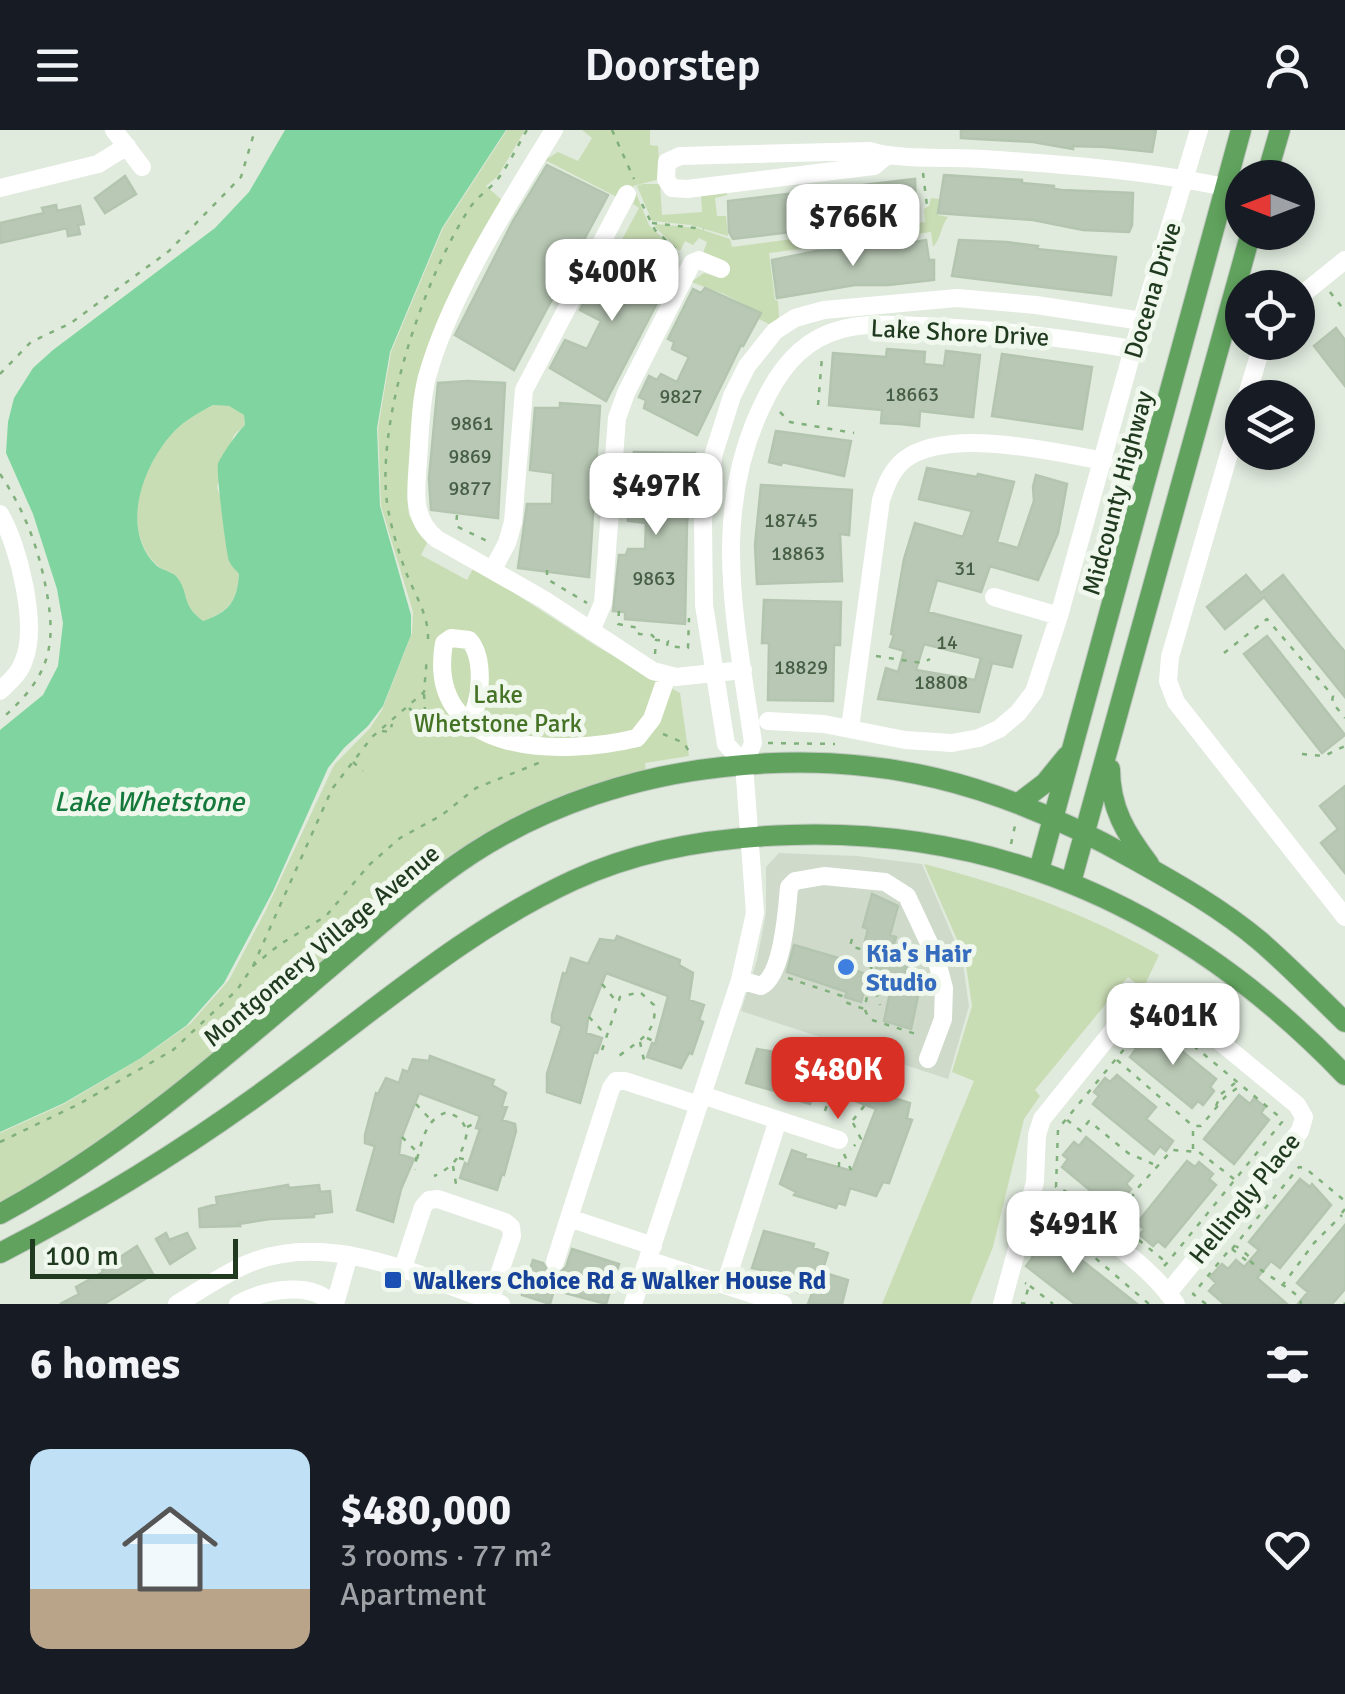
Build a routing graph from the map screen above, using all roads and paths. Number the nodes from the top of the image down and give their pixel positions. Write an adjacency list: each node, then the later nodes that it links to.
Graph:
1 (114, 130): 9 (street)
2 (254, 130): 39 (path)
3 (527, 130): 58 (path)
4 (612, 130): 20 (path)
5 (1199, 130): 17 (street, Docena Drive)
6 (1242, 130): 13 (main road, Midcounty Highway)
7 (1280, 130): 14 (main road)
8 (551, 135): 50 (street)
9 (127, 146): 15 (street); 19 (street)
10 (783, 154): 12 (street); 16 (street); 16 (street)
11 (920, 155): 12 (street); 17 (street); 21 (path)
12 (842, 160): 16 (street)
13 (1238, 160)
14 (1271, 160)
15 (142, 166)
16 (785, 175)
17 (1186, 179): 18 (street); 33 (street, Docena Drive)
18 (1225, 187)
19 (0, 188)
20 (631, 189): 23 (path); 49 (street)
21 (928, 206)
22 (1225, 220): 78 (main road, Midcounty Highway)
23 (650, 223): 24 (path); 26 (path)
24 (704, 229)
25 (1245, 250): 76 (main road)
26 (679, 252)
27 (1345, 260): 29 (street)
28 (722, 270): 53 (street)
29 (1320, 280): 30 (street); 32 (path)
30 (1315, 284)
31 (1045, 306): 33 (street, Lake Shore Drive); 34 (street); 35 (street, Lake Shore Drive)
32 (1345, 311)
33 (1142, 321): 36 (street, Docena Drive)
34 (1042, 335): 36 (street, Lake Shore Drive); 38 (street, Lake Shore Drive)
35 (768, 339): 38 (street); 44 (street, Lake Shore Drive)
36 (1133, 349): 43 (street, Docena Drive)
37 (822, 354): 40 (path)
38 (790, 360): 46 (street, Lake Shore Drive)
39 (0, 374)
40 (818, 405)
41 (780, 412): 42 (path)
42 (854, 432)
43 (1104, 461): 54 (street, Docena Drive); 74 (street)
44 (711, 465): 46 (street); 55 (street, Lake Shore Drive)
45 (1225, 467): 93 (street)
46 (738, 471): 63 (street, Lake Shore Drive)
47 (0, 514): 66 (street)
48 (457, 515): 49 (path)
49 (509, 538): 50 (street)
50 (493, 569): 56 (street)
51 (547, 570): 53 (path)
52 (994, 597): 54 (street)
53 (611, 604): 56 (street); 57 (path)
54 (1060, 616): 74 (street, Docena Drive)
55 (706, 618): 57 (path); 64 (street, Lake Shore Drive)
56 (590, 631): 65 (street)
57 (656, 640): 65 (path)
58 (428, 643)
59 (1224, 653): 69 (path)
60 (427, 654): 67 (path)
61 (880, 657): 62 (path)
62 (930, 660)
63 (743, 670): 64 (street); 83 (street, Lake Shore Drive)
64 (714, 673): 65 (street); 83 (street, Lake Shore Drive)
65 (660, 674): 70 (street)
66 (0, 691)
67 (424, 692): 68 (path); 72 (path)
68 (408, 707): 72 (path); 82 (path)
69 (1345, 718)
70 (468, 722)
71 (768, 722): 74 (street, Docena Drive)
72 (426, 726): 73 (path)
73 (445, 728)
74 (850, 728)
75 (658, 736): 80 (path)
76 (1110, 744): 87 (main road); 91 (main road)
77 (1345, 746): 79 (path)
78 (1074, 747): 85 (main road); 86 (main road, Midcounty Highway)
79 (1302, 754)
80 (698, 758)
81 (551, 759): 95 (path)
82 (352, 760): 84 (path); 95 (path)
83 (744, 764): 85 (main road, Montgomery Village Avenue); 88 (street); 153 (main road, Montgomery Village Avenue)
84 (363, 771)
85 (1019, 808): 86 (main road, Montgomery Village Avenue); 89 (path)
86 (1055, 817): 87 (main road, Montgomery Village Avenue); 90 (main road, Midcounty Highway)
87 (1086, 832): 91 (main road, Montgomery Village Avenue); 92 (main road)
88 (750, 837): 90 (main road); 98 (street); 160 (main road)
89 (1012, 844)
90 (1039, 870): 92 (main road)
91 (1153, 870): 108 (main road, Montgomery Village Avenue)
92 (1071, 882): 119 (main road)
93 (1345, 917)
94 (852, 939): 96 (path)
95 (253, 966): 137 (path)
96 (874, 968): 103 (path); 106 (path)
97 (784, 977): 106 (path)
98 (740, 980): 111 (street); 122 (street)
99 (637, 983): 101 (path)
100 (602, 984): 102 (path)
101 (636, 992): 102 (path); 105 (path)
102 (617, 1002): 109 (path)
103 (880, 1005)
104 (664, 1007): 105 (path)
105 (654, 1008): 110 (path)
106 (864, 1009): 111 (path)
107 (589, 1017): 109 (path)
108 (1345, 1022)
109 (606, 1035): 114 (path)
110 (646, 1038): 112 (path); 113 (path)
111 (937, 1040): 117 (street)
112 (640, 1042): 115 (path); 118 (path)
113 (656, 1042)
114 (602, 1050)
115 (619, 1056)
116 (1116, 1059): 120 (path); 128 (path); 133 (path)
117 (928, 1060)
118 (645, 1064)
119 (1345, 1076)
120 (1239, 1083): 133 (path); 148 (path)
121 (832, 1092): 126 (path)
122 (701, 1100): 130 (street); 155 (street); 161 (street)
123 (450, 1103): 127 (path)
124 (416, 1104): 129 (path)
125 (865, 1105): 131 (path)
126 (825, 1110)
127 (448, 1112): 129 (path); 134 (path)
128 (1066, 1119): 144 (path); 156 (path)
129 (431, 1120): 139 (path)
130 (778, 1120): 136 (street); 168 (street)
131 (853, 1120)
132 (478, 1122): 134 (path)
133 (1193, 1126): 138 (path)
134 (466, 1127): 140 (path)
135 (402, 1136): 139 (path)
136 (839, 1140)
137 (0, 1142)
138 (1193, 1151): 144 (path); 148 (path)
139 (418, 1158): 146 (path)
140 (458, 1158): 141 (path); 143 (path)
141 (470, 1161)
142 (839, 1162): 145 (path)
143 (452, 1165): 147 (path); 149 (path)
144 (1155, 1165): 156 (path)
145 (840, 1169)
146 (415, 1170)
147 (434, 1176)
148 (1235, 1180): 164 (path)
149 (456, 1184)
150 (1030, 1201): 158 (street, Hellingly Place); 173 (street); 176 (street, Hellingly Place)
151 (1345, 1201): 159 (path)
152 (1345, 1208): 154 (path)
153 (0, 1214)
154 (1344, 1216): 170 (path)
155 (569, 1218): 161 (street); 163 (street)
156 (1117, 1222): 164 (path)
157 (1059, 1230): 184 (path)
158 (1217, 1233): 159 (path); 173 (street, Hellingly Place)
159 (1232, 1247): 170 (path); 185 (path)
160 (0, 1253)
161 (650, 1253): 168 (street); 182 (street)
162 (349, 1254): 166 (street); 177 (street); 179 (street)
163 (554, 1262)
164 (1167, 1262): 165 (path)
165 (1163, 1268)
166 (402, 1271): 175 (street); 175 (street)
167 (1018, 1282): 169 (path)
168 (725, 1285): 174 (street)
169 (1029, 1285): 176 (path); 183 (path)
170 (1282, 1286): 186 (path)
171 (813, 1289): 174 (path)
172 (287, 1297): 178 (street); 179 (street)
173 (1172, 1298)
174 (790, 1299)
175 (495, 1302)
176 (1009, 1303)
177 (177, 1304)
178 (238, 1304)
179 (334, 1304)
180 (344, 1304): 181 (street)
181 (354, 1304)
182 (633, 1304)
183 (1053, 1304)
184 (1149, 1304)
185 (1206, 1304)
186 (1301, 1304)

